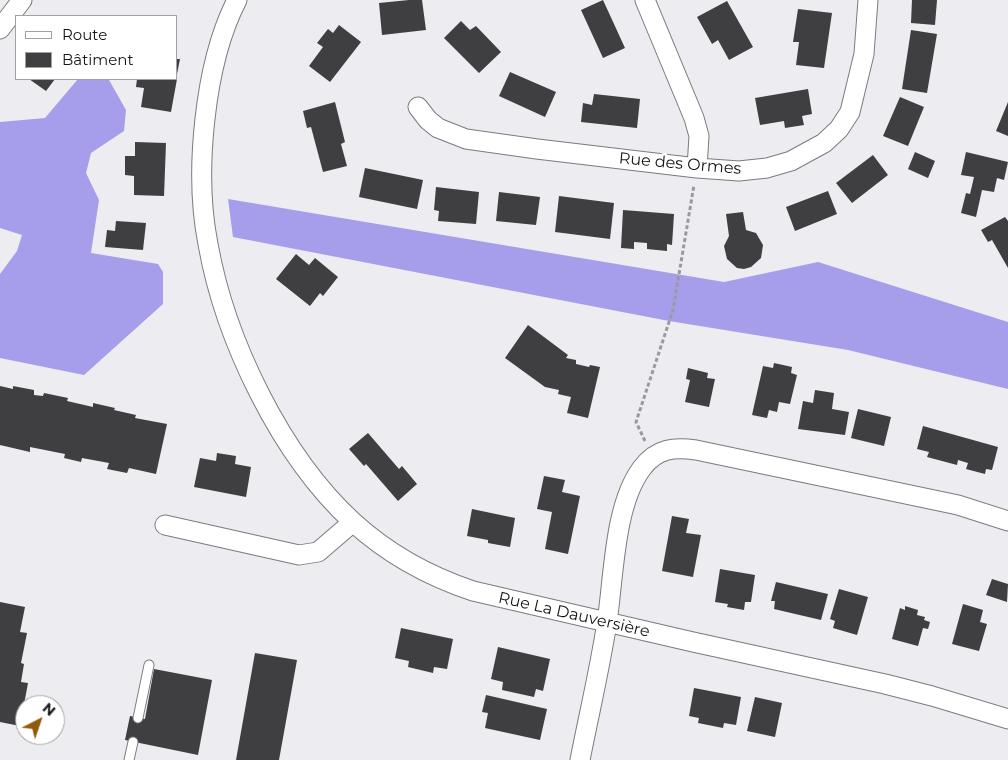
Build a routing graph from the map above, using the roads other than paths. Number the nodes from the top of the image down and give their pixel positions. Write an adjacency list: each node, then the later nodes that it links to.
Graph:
1 (22, 0): 5 (street)
2 (237, 0): 9 (street, Rue La Dauversière)
3 (645, 0): 7 (street)
4 (868, 0): 7 (street, Rue des Ormes)
5 (0, 29)
6 (418, 107): 7 (street, Rue des Ormes)
7 (697, 168)
8 (1008, 521): 11 (street)
9 (353, 522): 10 (street); 11 (street, Rue La Dauversière)
10 (165, 525)
11 (607, 623): 14 (street, Rue La Dauversière); 17 (street)
12 (149, 665): 13 (lane)
13 (138, 718)
14 (1008, 719)
15 (133, 742): 16 (lane)
16 (129, 760)
17 (580, 760)

